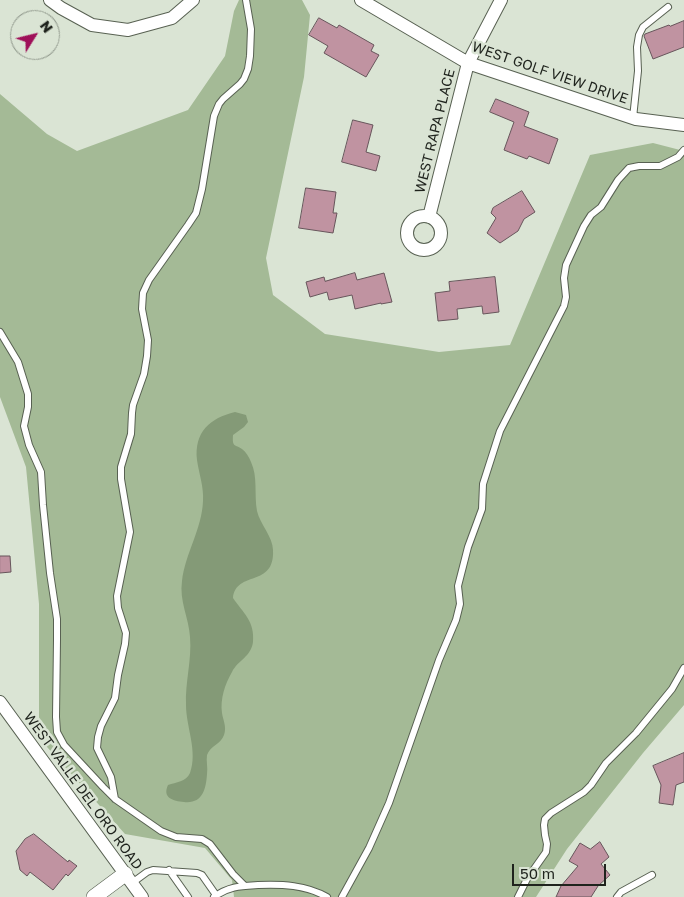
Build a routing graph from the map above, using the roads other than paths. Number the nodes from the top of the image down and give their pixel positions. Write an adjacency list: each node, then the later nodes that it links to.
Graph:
1 (50, 0): 2 (street)
2 (193, 0)
3 (246, 0): 15 (lane)
4 (360, 0): 7 (street, WEST GOLF VIEW DRIVE)
5 (501, 0): 7 (street, WEST RAPA PLACE)
6 (668, 7): 8 (lane)
7 (468, 63): 8 (street, WEST GOLF VIEW DRIVE); 11 (street, WEST RAPA PLACE)
8 (633, 118): 9 (street, WEST GOLF VIEW DRIVE)
9 (684, 125)
10 (684, 150): 25 (lane)
11 (429, 217)
12 (0, 332): 15 (lane)
13 (684, 668): 26 (lane)
14 (0, 702): 18 (street, WEST VALLE DEL ORO ROAD)
15 (115, 799): 19 (lane)
16 (169, 870): 18 (lane); 20 (lane); 23 (lane)
17 (652, 875): 27 (lane)
18 (129, 879): 21 (street); 22 (street, WEST VALLE DEL ORO ROAD)
19 (244, 885): 20 (lane); 24 (lane)
20 (215, 896)
21 (94, 897)
22 (142, 897)
23 (188, 897)
24 (327, 897)
25 (342, 897)
26 (518, 897)
27 (618, 897)

